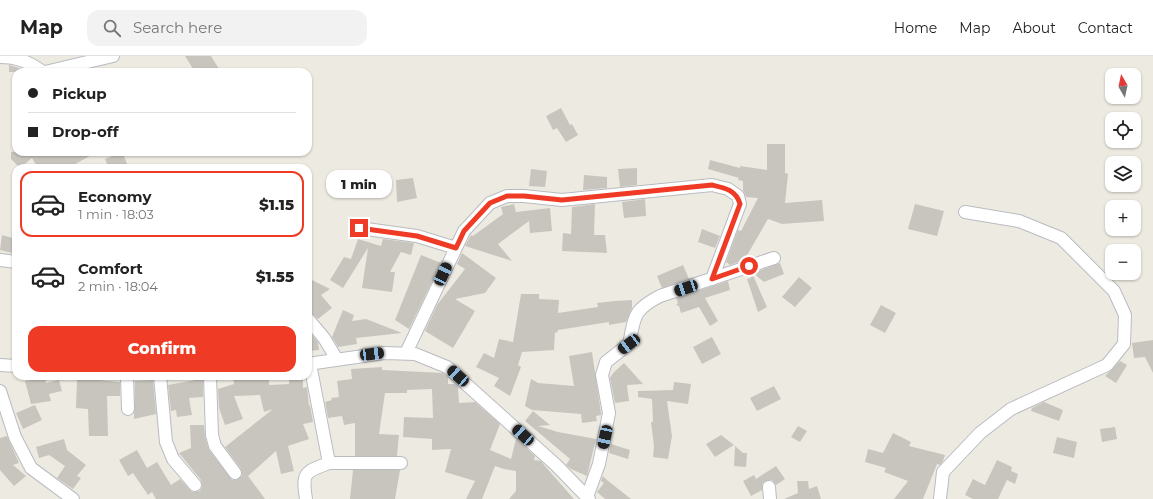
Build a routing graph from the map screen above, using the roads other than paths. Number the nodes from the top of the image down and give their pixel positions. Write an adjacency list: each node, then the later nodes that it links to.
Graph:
1 (113, 56): 4 (street)
2 (0, 57): 3 (street)
3 (38, 68)
4 (61, 68)
5 (965, 212): 33 (street)
6 (359, 228): 7 (street)
7 (456, 248): 11 (street); 13 (street)
8 (774, 258): 11 (street)
9 (0, 260): 10 (street)
10 (12, 262)
11 (712, 279): 29 (street)
12 (312, 324): 14 (street)
13 (406, 353): 14 (street); 29 (street)
14 (336, 358): 15 (street)
15 (312, 363)
16 (0, 365): 17 (street)
17 (12, 366)
18 (312, 379): 24 (street)
19 (127, 380): 23 (street)
20 (160, 380): 27 (street)
21 (210, 380): 26 (street)
22 (0, 391): 30 (street)
23 (128, 409)
24 (329, 463): 25 (street); 31 (street)
25 (401, 463)
26 (235, 473)
27 (195, 485)
28 (769, 487): 32 (street)
29 (588, 498)
30 (73, 499)
31 (306, 499)
32 (770, 499)
33 (940, 499)

